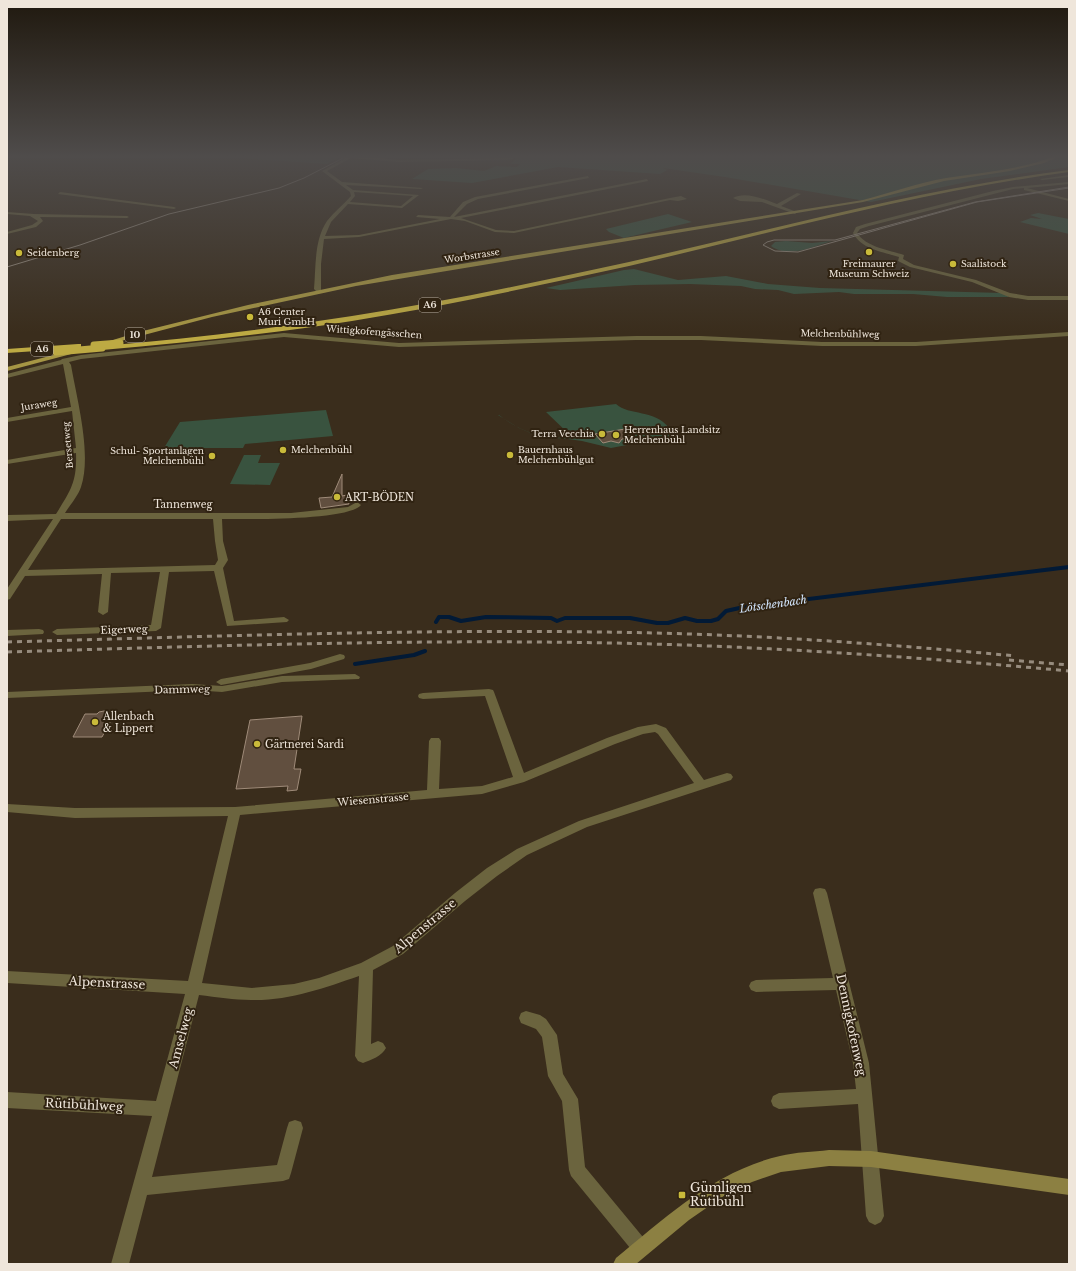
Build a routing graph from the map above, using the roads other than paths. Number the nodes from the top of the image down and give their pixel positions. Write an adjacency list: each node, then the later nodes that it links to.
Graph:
1 (25, 214): 10 (street)
2 (337, 214): 15 (street)
3 (455, 214): 13 (street)
4 (471, 214): 13 (street)
5 (596, 214): 13 (street)
6 (787, 214): 16 (main road, Worbstrasse / 10)
7 (829, 214): 20 (highway, A6, bridge)
8 (845, 214): 21 (highway, A6, bridge)
9 (908, 214): 17 (street)
10 (34, 215): 12 (street); 14 (street)
11 (418, 216): 13 (street)
12 (127, 217)
13 (452, 218): 15 (street)
14 (7, 233)
15 (323, 238): 16 (street)
16 (318, 291): 23 (main road, Worbstrasse / 10)
17 (1069, 298)
18 (1069, 334): 19 (street, Melchenbühlweg)
19 (611, 339): 22 (street, Wittigkofengässchen)
20 (7, 351)
21 (7, 355)
22 (64, 360): 24 (street); 25 (street, Bersetweg)
23 (7, 369)
24 (7, 376)
25 (74, 409): 26 (street, Juraweg); 27 (street, Bersetweg)
26 (7, 420)
27 (79, 450): 28 (street); 31 (street, Bersetweg)
28 (7, 462)
29 (357, 505): 30 (street, Tannenweg)
30 (217, 515): 31 (street, Tannenweg); 33 (street)
31 (59, 516): 32 (street, Tannenweg); 36 (street, Bersetweg)
32 (7, 518)
33 (218, 568): 34 (street); 39 (street)
34 (165, 570): 35 (street); 41 (street, Eigerweg)
35 (107, 572): 36 (street); 38 (street, Eigerweg)
36 (22, 573): 37 (street)
37 (7, 597)
38 (104, 612)
39 (284, 620)
40 (39, 632): 42 (street)
41 (56, 632)
42 (7, 633)
43 (340, 657): 45 (street)
44 (355, 676): 45 (street, Dammweg)
45 (192, 687): 46 (street, Dammweg)
46 (7, 695)
47 (423, 696): 50 (street)
48 (435, 741): 52 (street)
49 (727, 777): 51 (street, Alpenstrasse)
50 (520, 779): 51 (street, Wiesenstrasse); 52 (street, Wiesenstrasse)
51 (701, 784): 56 (street, Alpenstrasse)
52 (433, 794): 54 (street, Wiesenstrasse)
53 (7, 808): 54 (street, Wiesenstrasse)
54 (235, 811): 60 (street, Amselweg)
55 (820, 892): 58 (street, Dennigkofenweg)
56 (366, 967): 60 (street, Alpenstrasse); 62 (street)
57 (7, 977): 60 (street, Alpenstrasse)
58 (842, 984): 59 (street); 63 (street, Dennigkofenweg)
59 (756, 986)
60 (194, 988): 66 (street, Amselweg)
61 (526, 1018): 72 (street)
62 (378, 1048)
63 (866, 1096): 65 (street); 68 (street, Dennigkofenweg)
64 (7, 1100): 66 (street, Rütibühlweg)
65 (779, 1101)
66 (162, 1109): 69 (street, Amselweg)
67 (295, 1128): 69 (street)
68 (871, 1159): 70 (street); 71 (street, Dennigkofenweg); 72 (street)
69 (141, 1187): 73 (street, Amselweg)
70 (1069, 1187)
71 (875, 1216)
72 (641, 1248): 74 (street)
73 (120, 1264)
74 (622, 1264)

